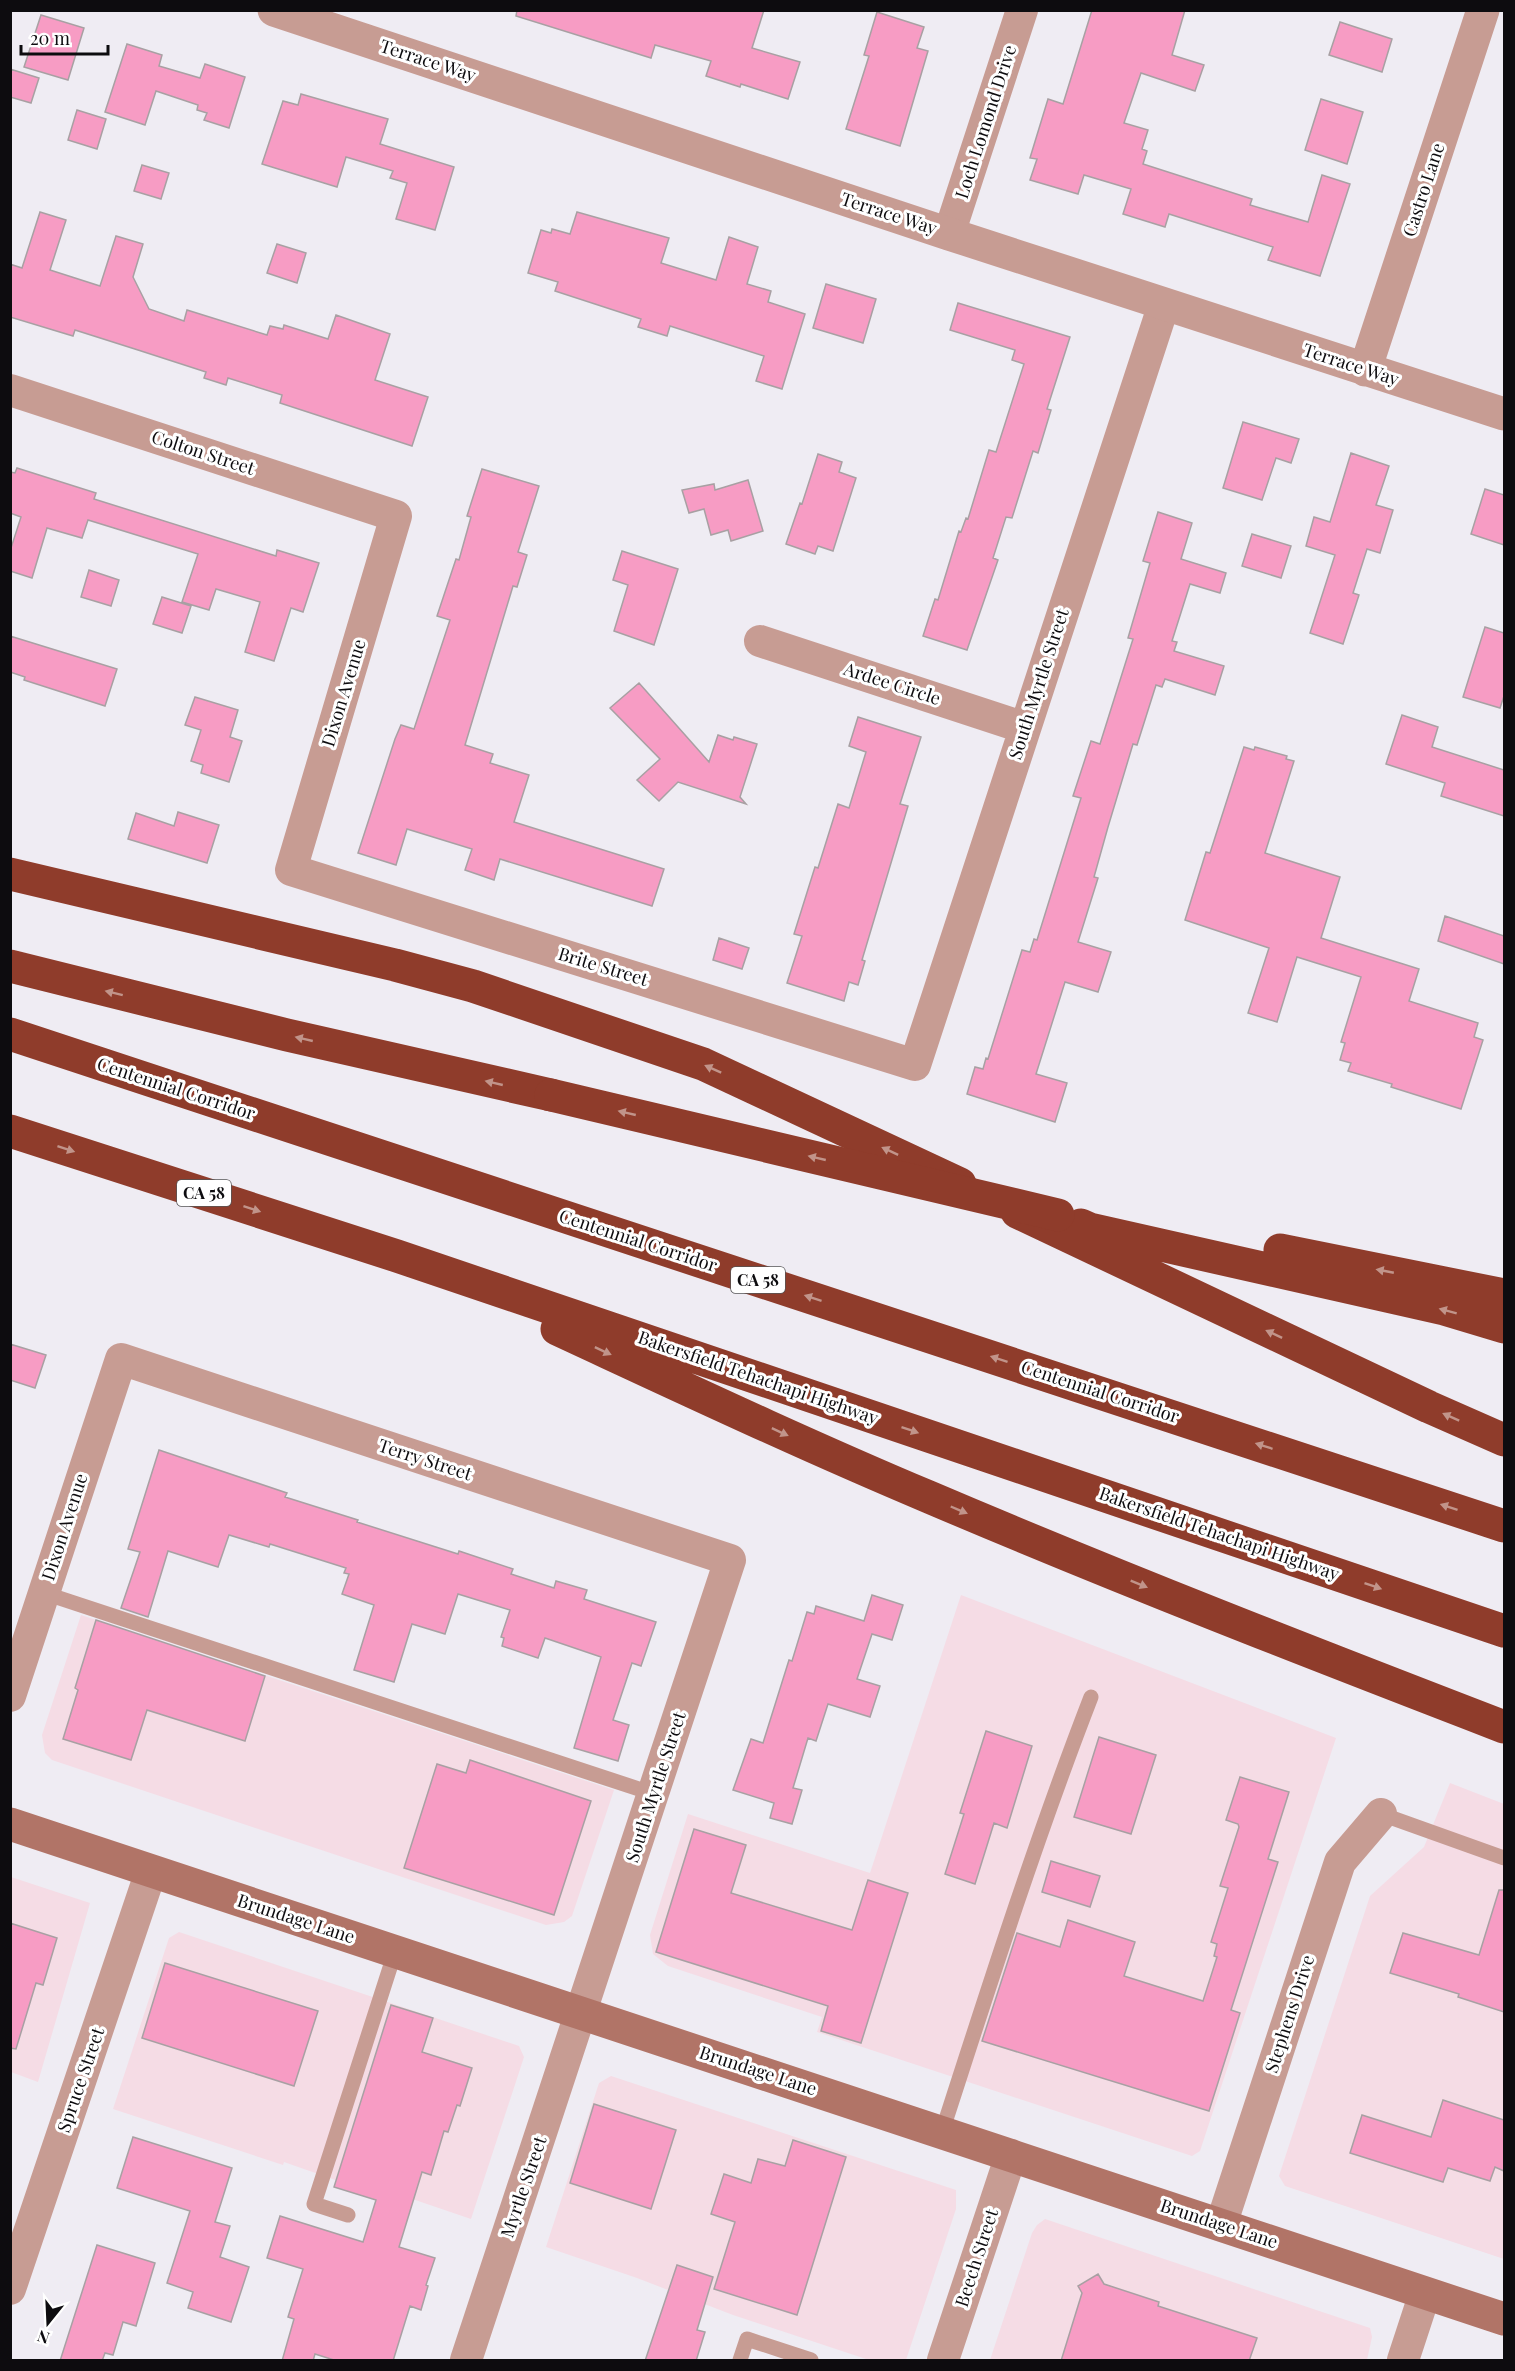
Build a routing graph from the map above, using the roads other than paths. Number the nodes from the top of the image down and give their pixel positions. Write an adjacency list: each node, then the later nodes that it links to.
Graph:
1 (274, 10): 4 (street, Terrace Way)
2 (1022, 10): 4 (street, Loch Lomond Drive)
3 (1483, 10): 6 (street, Castro Lane)
4 (949, 234): 5 (street, Terrace Way)
5 (1164, 304): 6 (street, Terrace Way); 11 (street, South Myrtle Street)
6 (1365, 370): 8 (street, Terrace Way)
7 (10, 390): 9 (street, Colton Street)
8 (1504, 414)
9 (396, 516): 12 (street, Dixon Avenue)
10 (760, 641): 11 (street, Ardee Circle)
11 (1024, 728): 16 (street, South Myrtle Street)
12 (291, 870): 16 (street, Brite Street)
13 (10, 874): 23 (highway, one-way to 13)
14 (10, 966): 19 (highway, one-way to 14, bridge)
15 (10, 1035): 24 (highway, Centennial Corridor / CA 58, one-way to 15)
16 (915, 1065)
17 (10, 1131): 18 (highway, Bakersfield Tehachapi Highway / CA 58, one-way to 18)
18 (397, 1256): 27 (highway, Bakersfield Tehachapi Highway / CA 58, one-way to 27); 30 (highway, one-way to 30)
19 (1326, 1271): 20 (highway, one-way to 19); 21 (highway, one-way to 19)
20 (1504, 1295)
21 (1504, 1327)
22 (121, 1359): 25 (street, Terry Street); 26 (street, Dixon Avenue)
23 (1504, 1440)
24 (1504, 1526)
25 (730, 1560): 31 (street, South Myrtle Street)
26 (44, 1593): 28 (street, Dixon Avenue); 31 (lane)
27 (1504, 1631)
28 (10, 1696)
29 (1091, 1696): 38 (lane)
30 (1504, 1727)
31 (654, 1794): 37 (street, South Myrtle Street)
32 (1381, 1814): 34 (lane); 41 (street, Stephens Drive)
33 (10, 1824): 35 (main road, Brundage Lane)
34 (1504, 1858)
35 (151, 1871): 36 (main road, Brundage Lane); 42 (street, Spruce Street)
36 (395, 1952): 37 (main road, Brundage Lane); 40 (lane)
37 (582, 2013): 38 (main road, Brundage Lane); 45 (street, Myrtle Street)
38 (942, 2132): 39 (main road, Brundage Lane)
39 (1011, 2155): 41 (main road, Brundage Lane); 48 (street, Beech Street)
40 (348, 2215)
41 (1221, 2225): 43 (main road, Brundage Lane)
42 (10, 2289)
43 (1425, 2293): 44 (main road, Brundage Lane); 49 (street)
44 (1504, 2319)
45 (466, 2361)
46 (740, 2361): 47 (lane)
47 (811, 2361)
48 (944, 2361)
49 (1403, 2361)

